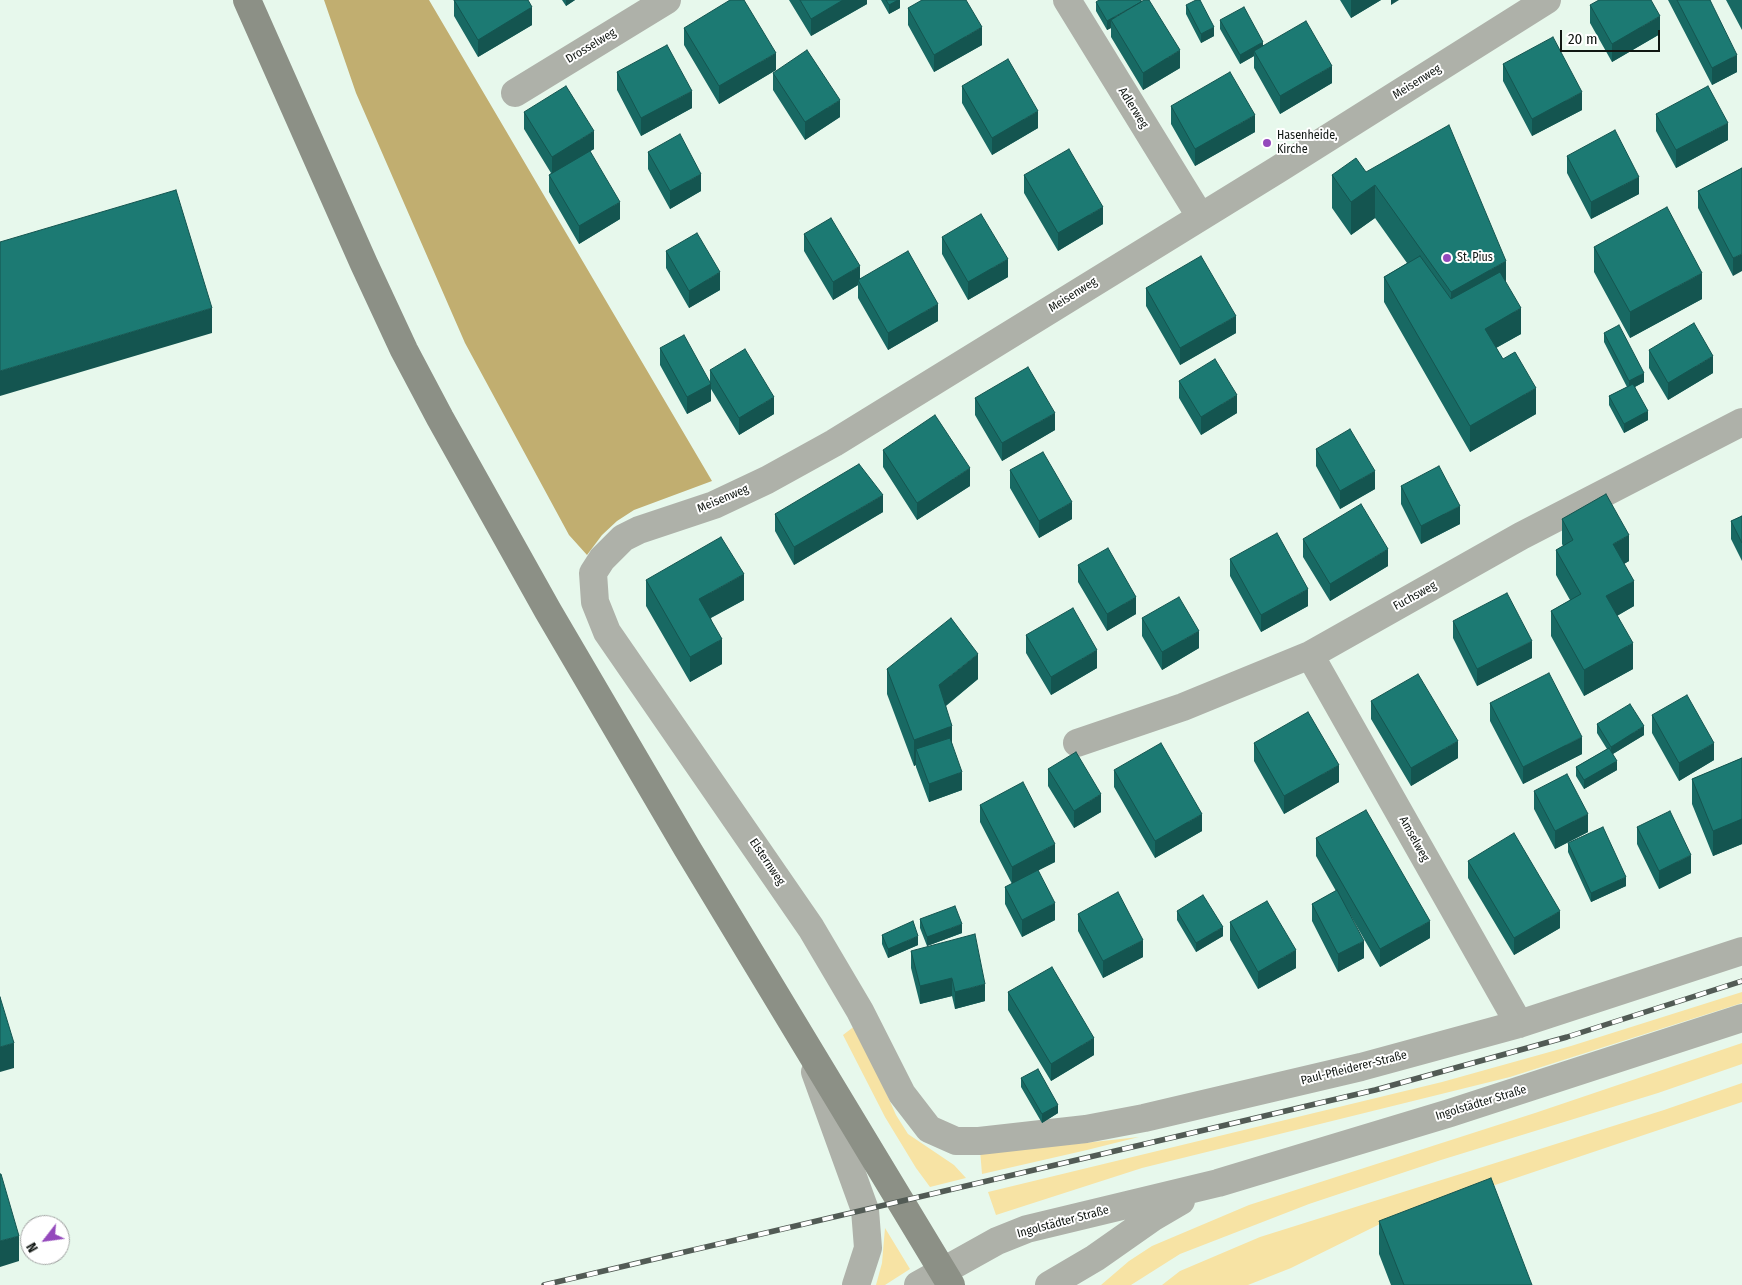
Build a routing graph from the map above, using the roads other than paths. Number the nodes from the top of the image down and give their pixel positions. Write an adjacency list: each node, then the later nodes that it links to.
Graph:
1 (247, 0): 14 (main road)
2 (666, 0): 5 (street, Drosselweg)
3 (1067, 0): 6 (street, Adlerweg)
4 (1547, 0): 6 (street, Meisenweg)
5 (515, 93)
6 (1200, 216): 8 (street, Meisenweg)
7 (1742, 422): 9 (street, Fuchsweg)
8 (593, 573): 15 (street, Elsternweg)
9 (1310, 655): 10 (street, Fuchsweg); 13 (street, Amselweg)
10 (1076, 743)
11 (1742, 952): 13 (street, Paul-Pfleiderer-Straße)
12 (1742, 1018): 16 (street, Ingolstädter Straße)
13 (1518, 1024): 15 (street, Paul-Pfleiderer-Straße)
14 (806, 1047): 18 (main road); 19 (street)
15 (956, 1141)
16 (1218, 1183): 17 (street, Ingolstädter Straße); 18 (street, Ingolstädter Straße)
17 (1095, 1258): 21 (street, Ingolstädter Straße); 22 (street)
18 (947, 1278): 20 (street, Ingolstädter Straße)
19 (856, 1285)
20 (918, 1285)
21 (1049, 1285)
22 (1072, 1285)

